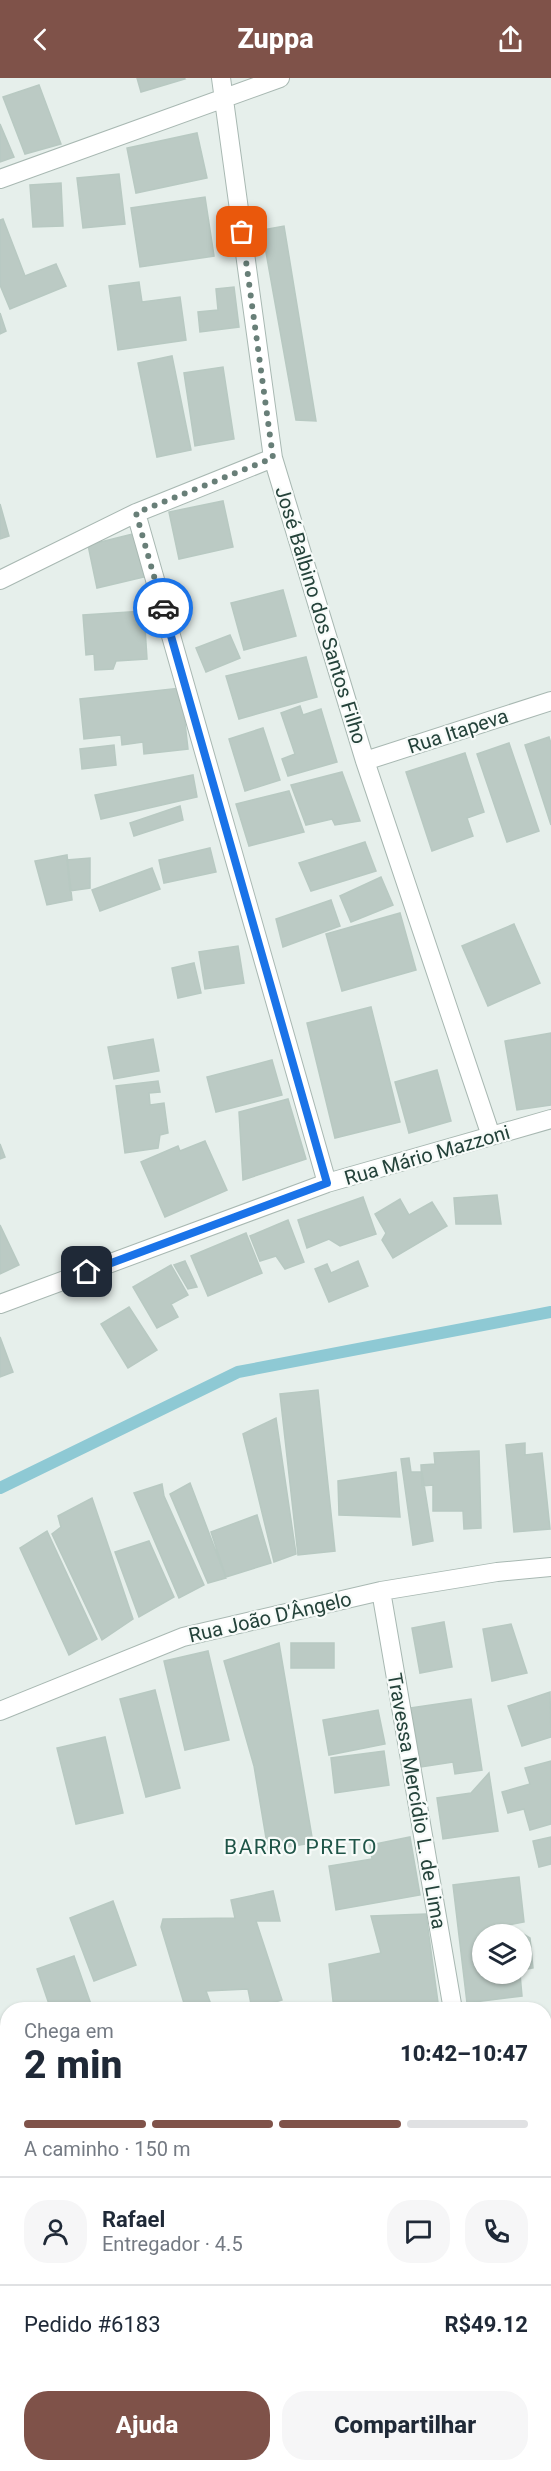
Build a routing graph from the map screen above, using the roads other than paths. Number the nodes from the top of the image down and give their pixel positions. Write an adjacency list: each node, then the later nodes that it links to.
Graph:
1 (221, 78): 3 (street, José Balbino dos Santos Filho)
2 (280, 78): 3 (street)
3 (224, 97): 4 (street); 5 (street, José Balbino dos Santos Filho)
4 (0, 179)
5 (273, 458): 6 (street); 9 (street, José Balbino dos Santos Filho)
6 (136, 513): 7 (street); 12 (street)
7 (0, 580)
8 (551, 701): 9 (street, Rua Itapeva)
9 (365, 761): 11 (street, José Balbino dos Santos Filho)
10 (551, 1119): 11 (street, Rua Mário Mazzoni)
11 (491, 1136): 12 (street, Rua Mário Mazzoni)
12 (327, 1183): 13 (street, Rua Mário Mazzoni)
13 (0, 1304)
14 (551, 1567): 15 (street, Rua João D'Ângelo)
15 (381, 1592): 16 (street, Rua João D'Ângelo); 17 (street, Travessa Mercídio L. de Lima)
16 (0, 1711)
17 (452, 2002)

